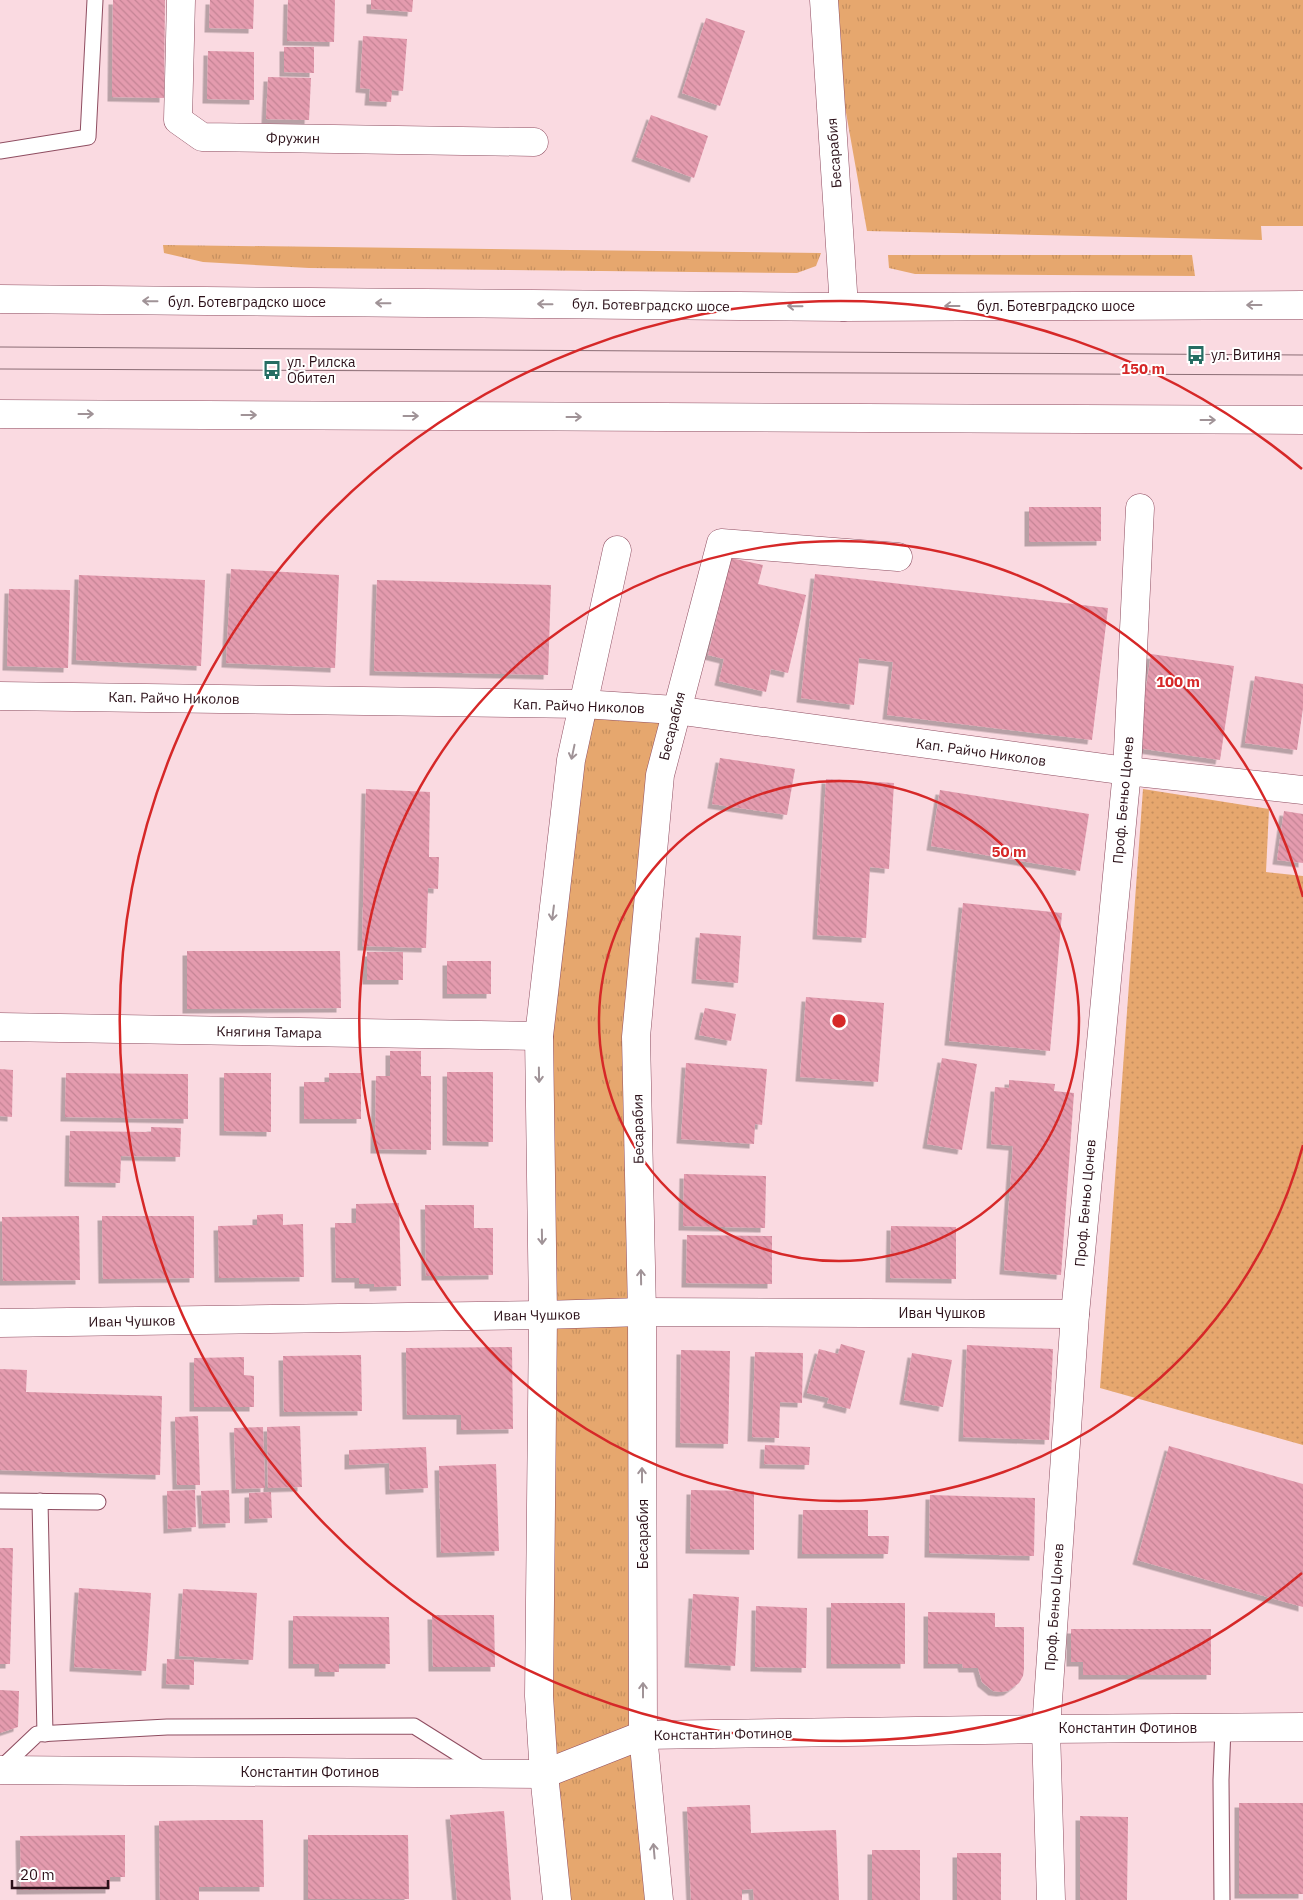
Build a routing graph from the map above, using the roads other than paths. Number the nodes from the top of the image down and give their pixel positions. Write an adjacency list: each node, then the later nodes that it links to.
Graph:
1 (95, 0): 5 (lane)
2 (181, 0): 4 (street, Фружин)
3 (824, 0): 10 (street, Бесарабия)
4 (534, 142)
5 (0, 151)
6 (0, 288): 8 (street)
7 (0, 299): 8 (street, бул. Ботевградско шосе)
8 (33, 300): 10 (street, бул. Ботевградско шосе, one-way to 8)
9 (1303, 305): 10 (street, бул. Ботевградско шосе, one-way to 10)
10 (844, 307)
11 (0, 414): 12 (street)
12 (38, 414): 13 (street, one-way to 13); 14 (street)
13 (1303, 420)
14 (0, 433)
15 (1140, 508): 21 (street, Проф. Беньо Цонев)
16 (617, 550): 19 (street)
17 (898, 557): 20 (street, Бесарабия)
18 (0, 696): 19 (street, Кап. Райчо Николов)
19 (583, 704): 20 (street, Кап. Райчо Николов); 24 (street, one-way to 24)
20 (675, 710): 21 (street, Кап. Райчо Николов); 25 (street, Бесарабия, one-way to 20)
21 (1127, 771): 22 (street, Кап. Райчо Николов); 26 (street, Проф. Беньо Цонев)
22 (1303, 790)
23 (0, 1027): 24 (street, Княгиня Тамара)
24 (539, 1036): 27 (street, one-way to 27)
25 (642, 1312): 26 (street, Иван Чушков); 27 (street, Иван Чушков); 36 (street, Бесарабия, one-way to 25)
26 (1075, 1314): 34 (street, Проф. Беньо Цонев)
27 (543, 1315): 28 (street, Иван Чушков); 39 (street)
28 (0, 1323)
29 (0, 1501): 30 (lane)
30 (40, 1502): 31 (lane); 35 (lane)
31 (98, 1502)
32 (1224, 1727): 33 (street, Константин Фотинов); 34 (street, Константин Фотинов); 43 (lane)
33 (1303, 1727)
34 (1046, 1729): 36 (street, Константин Фотинов); 42 (street, Проф. Беньо Цонев)
35 (45, 1734): 37 (lane); 38 (lane)
36 (643, 1735): 39 (street, Константин Фотинов); 41 (street, Бесарабия, one-way to 36)
37 (0, 1770): 38 (street, Константин Фотинов)
38 (490, 1774): 39 (street, Константин Фотинов)
39 (544, 1774): 40 (street)
40 (557, 1900)
41 (659, 1900)
42 (1050, 1900)
43 (1222, 1900)

